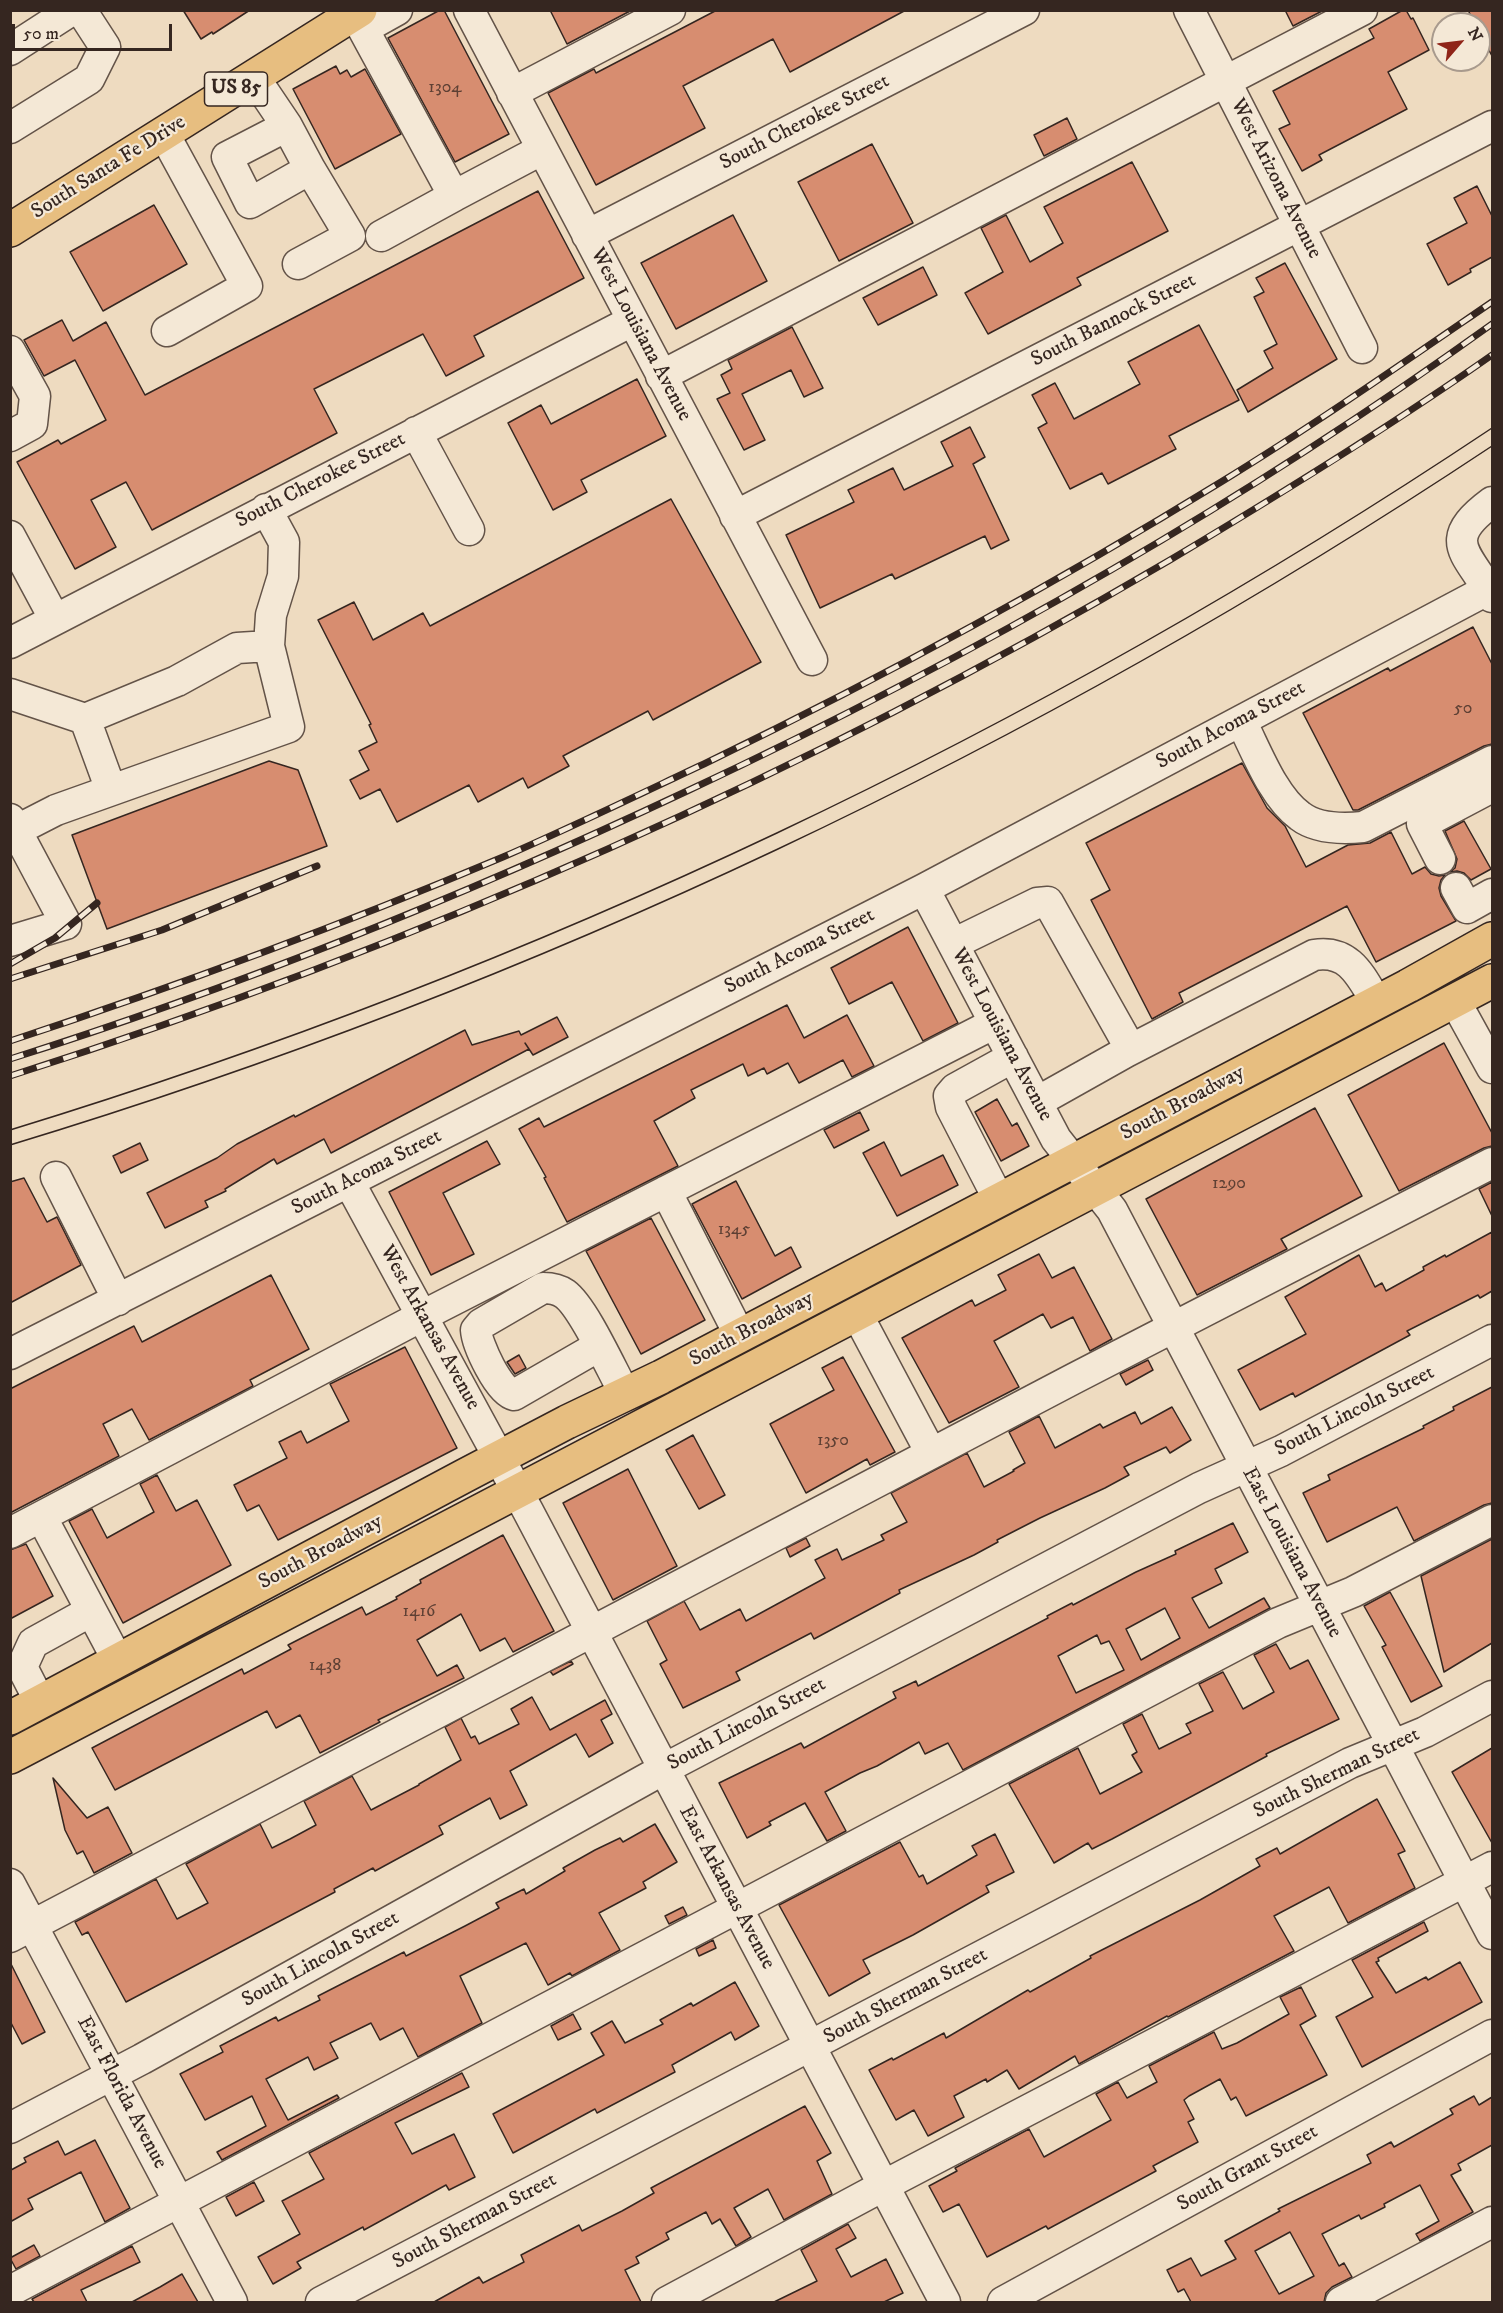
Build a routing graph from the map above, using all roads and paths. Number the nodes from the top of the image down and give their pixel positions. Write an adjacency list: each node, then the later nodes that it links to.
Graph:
1 (72, 10): 10 (street)
2 (81, 10): 16 (street)
3 (398, 10): 9 (street)
4 (469, 10): 13 (street, West Louisiana Avenue)
5 (670, 10): 13 (street)
6 (1024, 10): 23 (street, South Cherokee Street)
7 (1189, 10): 12 (street, West Arizona Avenue)
8 (1362, 10): 12 (street)
9 (359, 18): 11 (main road, South Santa Fe Drive / US 85); 20 (street)
10 (10, 50)
11 (254, 77): 14 (street); 17 (main road, South Santa Fe Drive / US 85)
12 (1225, 82): 21 (street, West Arizona Avenue); 30 (street)
13 (512, 93): 18 (street, West Louisiana Avenue)
14 (287, 126): 19 (street); 19 (street)
15 (1492, 126): 21 (street, South Bannock Street)
16 (10, 128)
17 (164, 134): 22 (main road, South Santa Fe Drive / US 85); 27 (street)
18 (541, 150): 20 (street); 23 (street, West Louisiana Avenue)
19 (310, 169): 25 (street)
20 (454, 196): 24 (street)
21 (1299, 226): 28 (street, West Arizona Avenue); 35 (street, South Bannock Street)
22 (10, 230)
23 (587, 235): 26 (street, West Louisiana Avenue)
24 (381, 236)
25 (298, 264)
26 (632, 321): 30 (street, West Louisiana Avenue); 31 (street, South Cherokee Street)
27 (166, 331)
28 (1362, 348)
29 (10, 351): 32 (street)
30 (661, 376): 35 (street, West Louisiana Avenue)
31 (416, 432): 34 (street, South Cherokee Street); 36 (street)
32 (10, 436)
33 (1492, 502): 38 (street, South Acoma Street)
34 (266, 509): 39 (street, South Cherokee Street); 41 (street)
35 (735, 516): 42 (street, West Louisiana Avenue)
36 (469, 530)
37 (10, 536): 39 (street)
38 (1491, 593): 45 (street, South Acoma Street)
39 (54, 618): 40 (street, South Cherokee Street)
40 (10, 642)
41 (269, 646): 44 (street); 47 (street)
42 (812, 660)
43 (10, 694): 44 (street)
44 (85, 719): 47 (street)
45 (1241, 721): 46 (street); 51 (street, South Acoma Street)
46 (1492, 761)
47 (111, 790): 49 (street)
48 (1490, 802): 50 (street)
49 (14, 824): 53 (street)
50 (1440, 859)
51 (924, 889): 54 (street, West Louisiana Avenue); 66 (street, South Acoma Street)
52 (1492, 939): 57 (main road, South Broadway)
53 (10, 941)
54 (953, 944): 58 (street, West Louisiana Avenue); 59 (street)
55 (1492, 981): 56 (main road, South Broadway)
56 (1455, 1001): 61 (street); 64 (main road, South Broadway)
57 (1377, 1003): 59 (street); 64 (main road, South Broadway)
58 (995, 1023): 60 (street, West Louisiana Avenue); 67 (street)
59 (1126, 1052): 62 (street)
60 (1013, 1057): 62 (street, West Louisiana Avenue); 68 (street)
61 (1492, 1068)
62 (1037, 1102): 64 (street, West Louisiana Avenue)
63 (1492, 1163): 72 (street)
64 (1085, 1175): 68 (main road, South Broadway); 70 (main road, South Broadway); 72 (street, East Louisiana Avenue)
65 (56, 1177): 69 (street)
66 (350, 1182): 69 (street, South Acoma Street); 71 (street, West Arkansas Avenue)
67 (666, 1191): 71 (street); 73 (street)
68 (999, 1200): 73 (main road, South Broadway)
69 (118, 1300): 76 (street, South Acoma Street)
70 (857, 1314): 78 (street); 80 (main road, South Broadway)
71 (422, 1316): 80 (street, West Arkansas Avenue); 83 (street)
72 (1173, 1327): 78 (street); 79 (street, East Louisiana Avenue)
73 (740, 1336): 77 (main road, South Broadway)
74 (1492, 1340): 79 (street, South Lincoln Street)
75 (599, 1346): 77 (street)
76 (10, 1354)
77 (626, 1394): 80 (main road, South Broadway)
78 (931, 1453): 86 (street)
79 (1246, 1467): 84 (street, East Louisiana Avenue); 94 (street, South Lincoln Street)
80 (508, 1473): 86 (street, East Arkansas Avenue); 87 (main road, South Broadway); 93 (main road, South Broadway)
81 (1492, 1520): 84 (street)
82 (49, 1531): 85 (street)
83 (10, 1533)
84 (1319, 1606): 92 (street, East Louisiana Avenue); 98 (street)
85 (91, 1611): 87 (street); 88 (street)
86 (591, 1630): 94 (street, East Arkansas Avenue); 99 (street)
87 (118, 1661): 90 (main road, South Broadway)
88 (16, 1670): 90 (street)
89 (1492, 1696): 92 (street, South Sherman Street)
90 (40, 1702): 91 (main road, South Broadway)
91 (10, 1718)
92 (1392, 1744): 96 (street, East Louisiana Avenue); 102 (street, South Sherman Street)
93 (10, 1757)
94 (664, 1769): 98 (street, East Arkansas Avenue); 103 (street, South Lincoln Street)
95 (1492, 1867): 96 (street)
96 (1465, 1882): 100 (street, East Louisiana Avenue); 105 (street)
97 (10, 1884): 99 (street, East Florida Avenue)
98 (738, 1909): 102 (street, East Arkansas Avenue); 106 (street)
99 (22, 1931): 103 (street, East Florida Avenue)
100 (1492, 1934)
101 (1492, 2035): 113 (street, South Grant Street)
102 (810, 2047): 105 (street, East Arkansas Avenue); 110 (street, South Sherman Street)
103 (112, 2076): 104 (street, South Lincoln Street); 106 (street, East Florida Avenue)
104 (10, 2128)
105 (883, 2186): 111 (street); 112 (street, East Arkansas Avenue)
106 (179, 2203): 108 (street); 109 (street, East Florida Avenue)
107 (1492, 2222): 114 (street)
108 (10, 2291)
109 (232, 2302)
110 (321, 2302)
111 (667, 2302)
112 (945, 2302)
113 (1004, 2302)
114 (1341, 2302)

